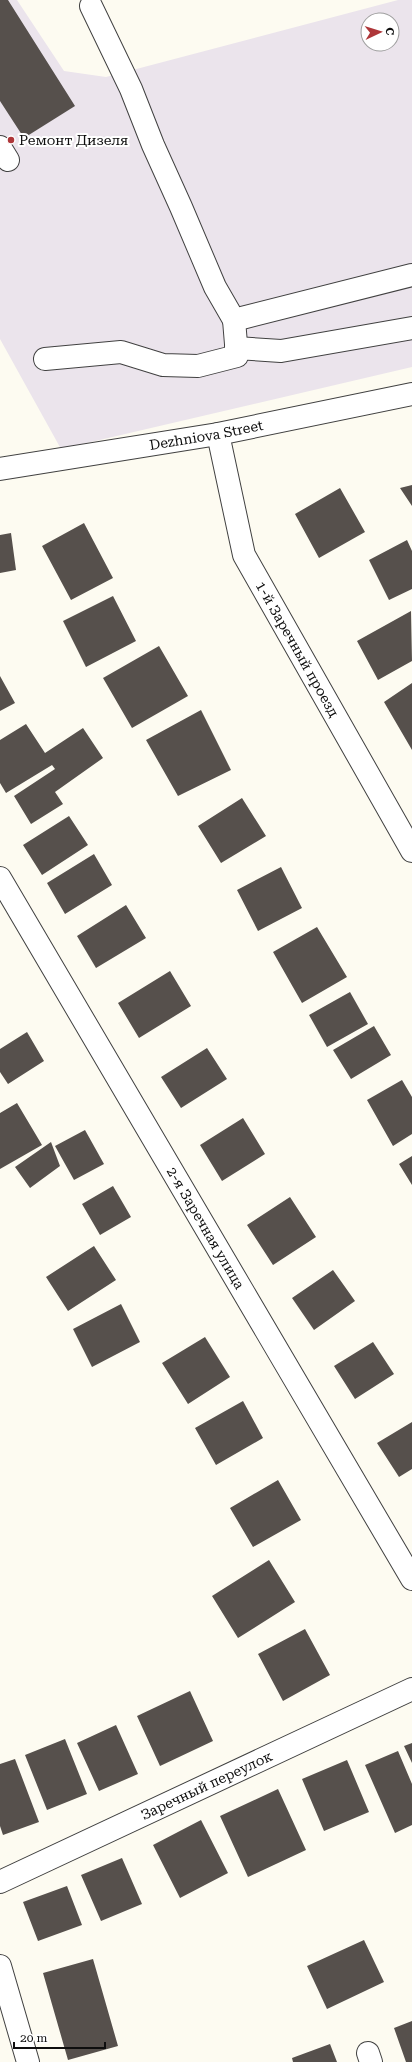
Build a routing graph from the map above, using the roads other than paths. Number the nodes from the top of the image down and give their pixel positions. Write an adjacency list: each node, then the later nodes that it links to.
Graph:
1 (92, 2): 3 (street)
2 (412, 275): 3 (street)
3 (234, 320): 5 (street)
4 (412, 328): 5 (street)
5 (236, 348): 6 (street)
6 (45, 359)
7 (412, 394): 8 (street, Dezhniova Street)
8 (218, 434): 9 (street, Dezhniova Street); 10 (street, 1-й Заречный проезд)
9 (0, 469)
10 (412, 851)
11 (0, 878): 12 (street, 2-я Заречная улица)
12 (412, 1579)
13 (412, 1689): 14 (street, Заречный переулок)
14 (0, 1882)
15 (0, 1966): 16 (street)
16 (28, 2062)

